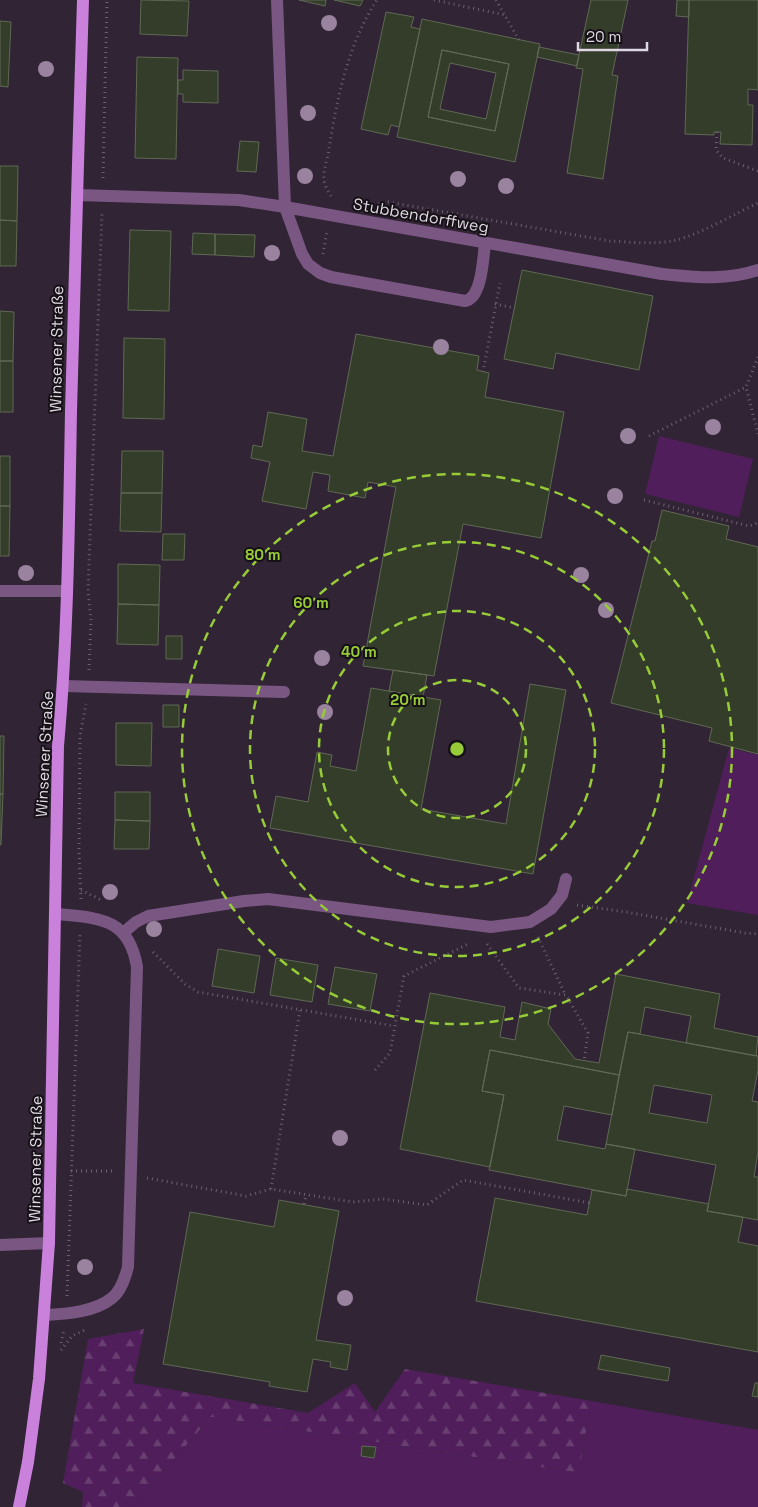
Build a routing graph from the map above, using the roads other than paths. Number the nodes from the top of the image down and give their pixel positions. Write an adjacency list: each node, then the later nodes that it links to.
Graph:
1 (83, 0): 3 (main road, Winsener Straße)
2 (277, 0): 4 (street)
3 (77, 195): 4 (street, Stubbendorffweg); 8 (main road, Winsener Straße)
4 (285, 207): 5 (street, Stubbendorffweg); 5 (street)
5 (485, 243): 6 (street, Stubbendorffweg)
6 (758, 270)
7 (0, 591): 8 (street)
8 (67, 591): 9 (main road, Winsener Straße)
9 (64, 686): 10 (street); 12 (main road, Winsener Straße)
10 (284, 692)
11 (566, 879): 13 (street)
12 (56, 914): 13 (street); 14 (main road, Winsener Straße)
13 (123, 933): 16 (street)
14 (49, 1243): 15 (street); 16 (main road, Winsener Straße)
15 (0, 1245)
16 (45, 1315): 17 (main road, Winsener Straße)
17 (19, 1507)

